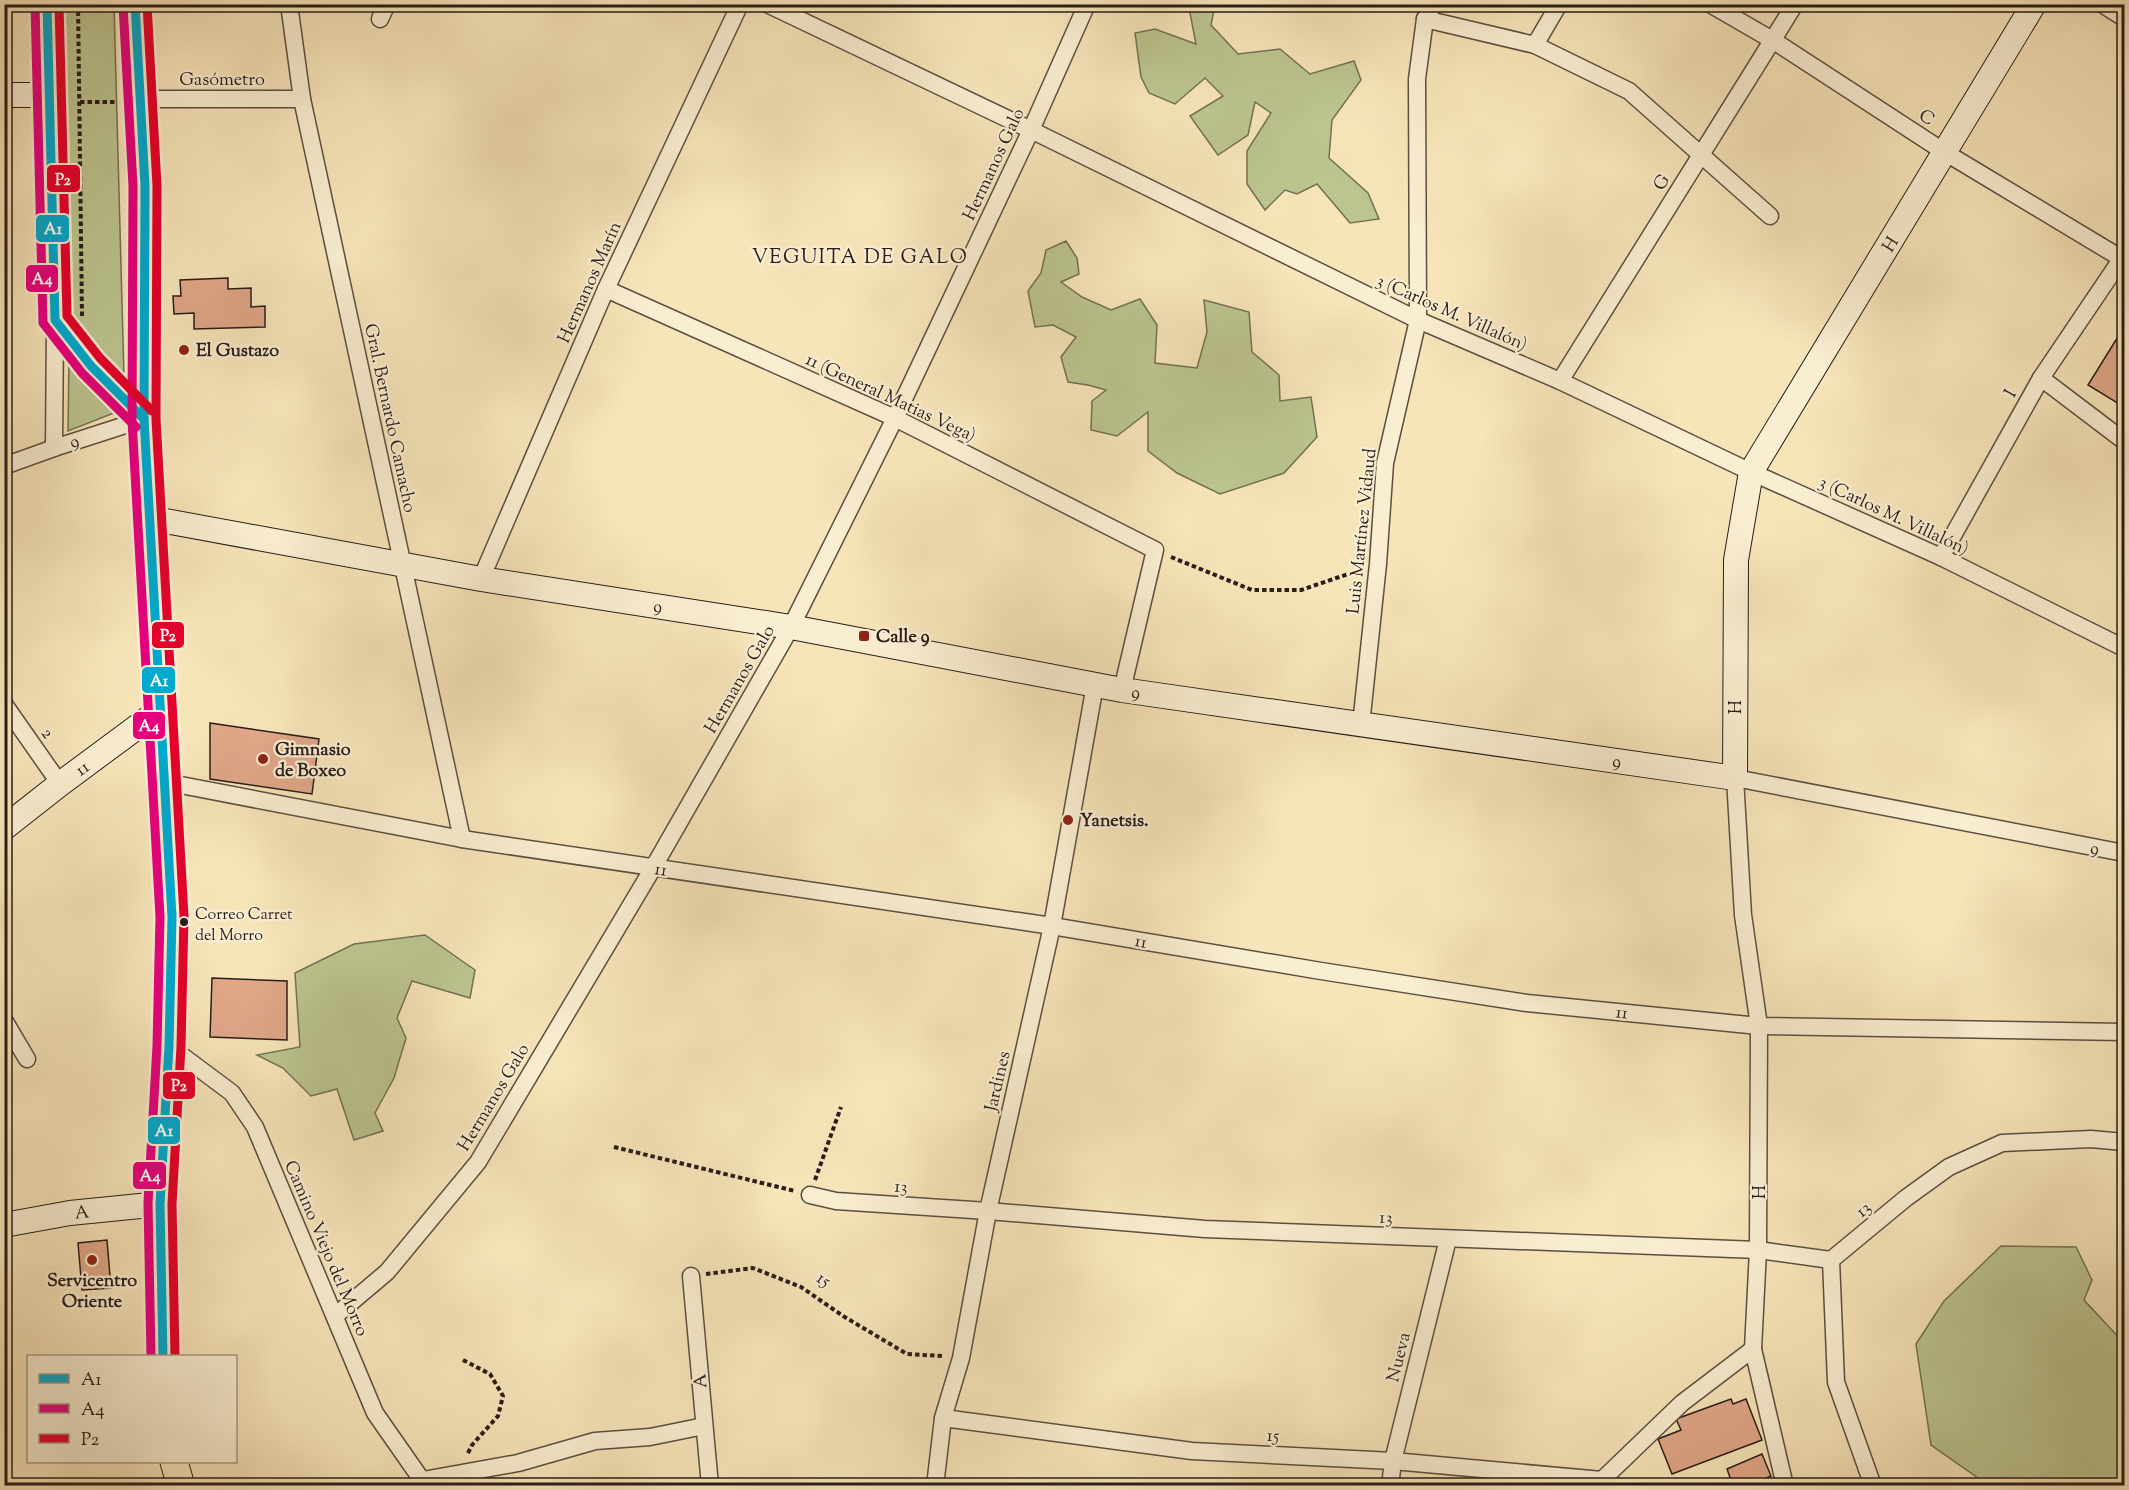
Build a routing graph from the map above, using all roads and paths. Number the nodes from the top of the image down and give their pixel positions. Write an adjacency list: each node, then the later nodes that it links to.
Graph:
1 (47, 4): 18 (main road)
2 (78, 4): 21 (path)
3 (135, 4): 20 (main road)
4 (289, 4): 19 (street, Gral. Bernardo Camacho)
5 (740, 4): 27 (street, Hermanos Marín)
6 (767, 4): 22 (street, 3 (Carlos M. Villalón))
7 (1087, 4): 22 (street, Hermanos Galo)
8 (1559, 4): 16 (street)
9 (1710, 4): 15 (street, C)
10 (1796, 4): 15 (street, G)
11 (2034, 4): 23 (street, H)
12 (2102, 4): 14 (street)
13 (1429, 12): 16 (street); 30 (street, Luis Martínez Vidaud)
14 (2124, 18)
15 (1774, 41): 23 (street, C); 24 (street, G)
16 (1535, 45): 24 (street)
17 (4, 95): 18 (street)
18 (48, 95): 29 (main road)
19 (302, 99): 20 (street, Gasómetro); 43 (street, Gral. Bernardo Camacho)
20 (129, 100): 21 (path); 34 (main road)
21 (80, 102): 28 (path)
22 (1031, 130): 30 (street, 3 (Carlos M. Villalón)); 33 (street, Hermanos Galo)
23 (1946, 153): 26 (street, C); 38 (street, H)
24 (1701, 154): 25 (street); 32 (street, G)
25 (1770, 216)
26 (2124, 258): 31 (street, I)
27 (606, 289): 33 (street, 11 (General Matias Vega)); 44 (street, Hermanos Marín)
28 (82, 319)
29 (55, 320): 34 (main road); 36 (street)
30 (1418, 320): 32 (street, 3 (Carlos M. Villalón)); 42 (street, Luis Martínez Vidaud)
31 (2041, 378): 35 (street); 41 (street, I)
32 (1560, 381): 38 (street, 3 (Carlos M. Villalón))
33 (895, 418): 40 (street, 11 (General Matias Vega)); 45 (street, Hermanos Galo)
34 (144, 419): 36 (street, 9); 39 (main road)
35 (2124, 441)
36 (54, 448): 37 (street, 9)
37 (4, 466)
38 (1751, 472): 41 (street, 3 (Carlos M. Villalón)); 52 (street, H)
39 (149, 518): 43 (street, 9); 50 (main road)
40 (1155, 550): 42 (path); 48 (street)
41 (1941, 558): 46 (street, 3 (Carlos M. Villalón))
42 (1378, 564): 51 (street, Luis Martínez Vidaud)
43 (403, 565): 44 (street, 9); 56 (street, Gral. Bernardo Camacho)
44 (482, 579): 45 (street, 9)
45 (791, 627): 47 (street, 9); 58 (street, Hermanos Galo)
46 (2124, 648)
47 (1095, 685): 48 (street, 9); 59 (street, Jardines)
48 (1122, 690): 51 (street, 9)
49 (4, 704): 54 (street, 2)
50 (160, 710): 53 (main road); 54 (street, 11)
51 (1361, 725): 52 (street, 9)
52 (1735, 778): 57 (street, 9); 61 (street, H)
53 (165, 782): 56 (street, 11); 63 (main road)
54 (60, 784): 55 (street, 11)
55 (4, 828)
56 (462, 839): 58 (street, 11)
57 (2124, 853)
58 (653, 868): 59 (street, 11); 76 (street, Hermanos Galo)
59 (1052, 926): 61 (street, 11); 70 (street, Jardines)
60 (4, 1020): 64 (street)
61 (1759, 1026): 62 (street, 11); 73 (street, H)
62 (2124, 1032)
63 (169, 1046): 69 (main road); 76 (street, Camino Viejo del Morro)
64 (27, 1059)
65 (842, 1107): 68 (path)
66 (2124, 1143): 74 (street, 13)
67 (614, 1147): 68 (path)
68 (810, 1195): 70 (street, 13)
69 (160, 1204): 71 (street, A); 78 (main road)
70 (988, 1211): 72 (street, 13); 79 (street, Jardines)
71 (4, 1225)
72 (1448, 1239): 73 (street, 13); 83 (street, Nueva)
73 (1758, 1250): 74 (street, 13); 77 (street, H)
74 (1832, 1260): 93 (street)
75 (691, 1276): 79 (path, 15); 82 (street, A)
76 (335, 1316): 86 (street, Camino Viejo del Morro)
77 (1753, 1348): 87 (street, 15); 92 (street, H)
78 (163, 1355)
79 (961, 1358): 81 (street, Jardines)
80 (463, 1360): 85 (path)
81 (943, 1418): 83 (street, 15); 90 (street, Jardines)
82 (704, 1426): 86 (street); 89 (street, A)
83 (1393, 1461): 87 (street, 15); 91 (street, Nueva)
84 (175, 1463): 88 (main road)
85 (464, 1463)
86 (425, 1483)
87 (1605, 1483)
88 (181, 1485)
89 (710, 1485)
90 (935, 1485)
91 (1390, 1485)
92 (1785, 1485)
93 (1873, 1485)

